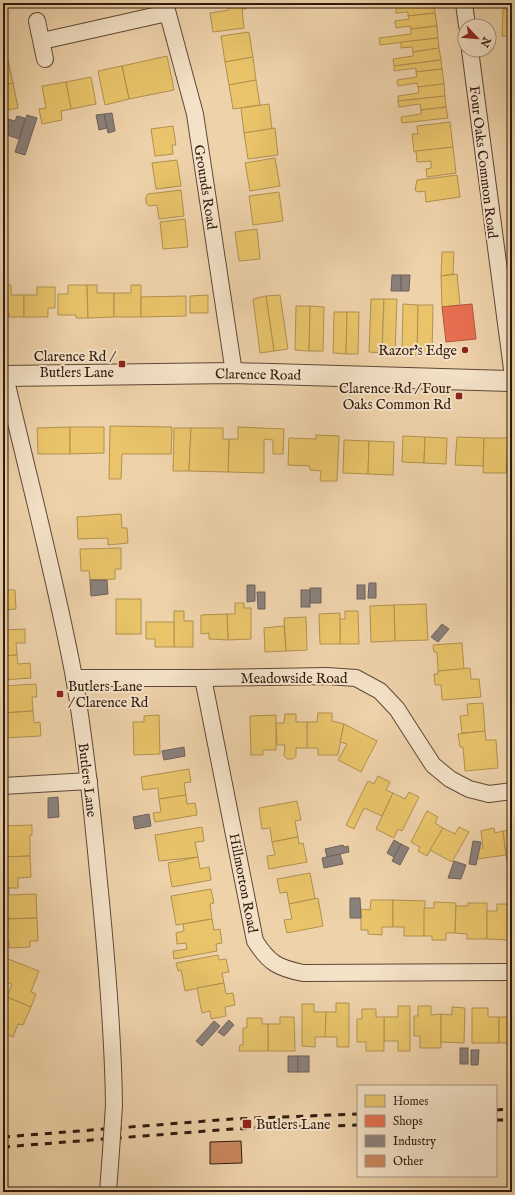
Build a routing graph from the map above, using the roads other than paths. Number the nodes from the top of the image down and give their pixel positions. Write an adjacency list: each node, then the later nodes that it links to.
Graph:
1 (464, 3): 3 (street)
2 (166, 8): 5 (street); 9 (street, Grounds Road)
3 (466, 18)
4 (37, 21): 5 (street)
5 (42, 41): 7 (street)
6 (471, 58): 8 (street, Four Oaks Common Road)
7 (45, 59)
8 (512, 369)
9 (234, 373): 10 (street, Clarence Road); 11 (street, Clarence Road)
10 (4, 376): 12 (street, Butlers Lane)
11 (512, 381)
12 (74, 678): 13 (street, Meadowside Road); 14 (street, Butlers Lane)
13 (203, 678): 16 (street, Meadowside Road); 17 (street, Hillmorton Road)
14 (89, 781): 15 (street); 18 (street, Butlers Lane, bridge)
15 (3, 786)
16 (512, 791)
17 (512, 972)
18 (108, 1192)

